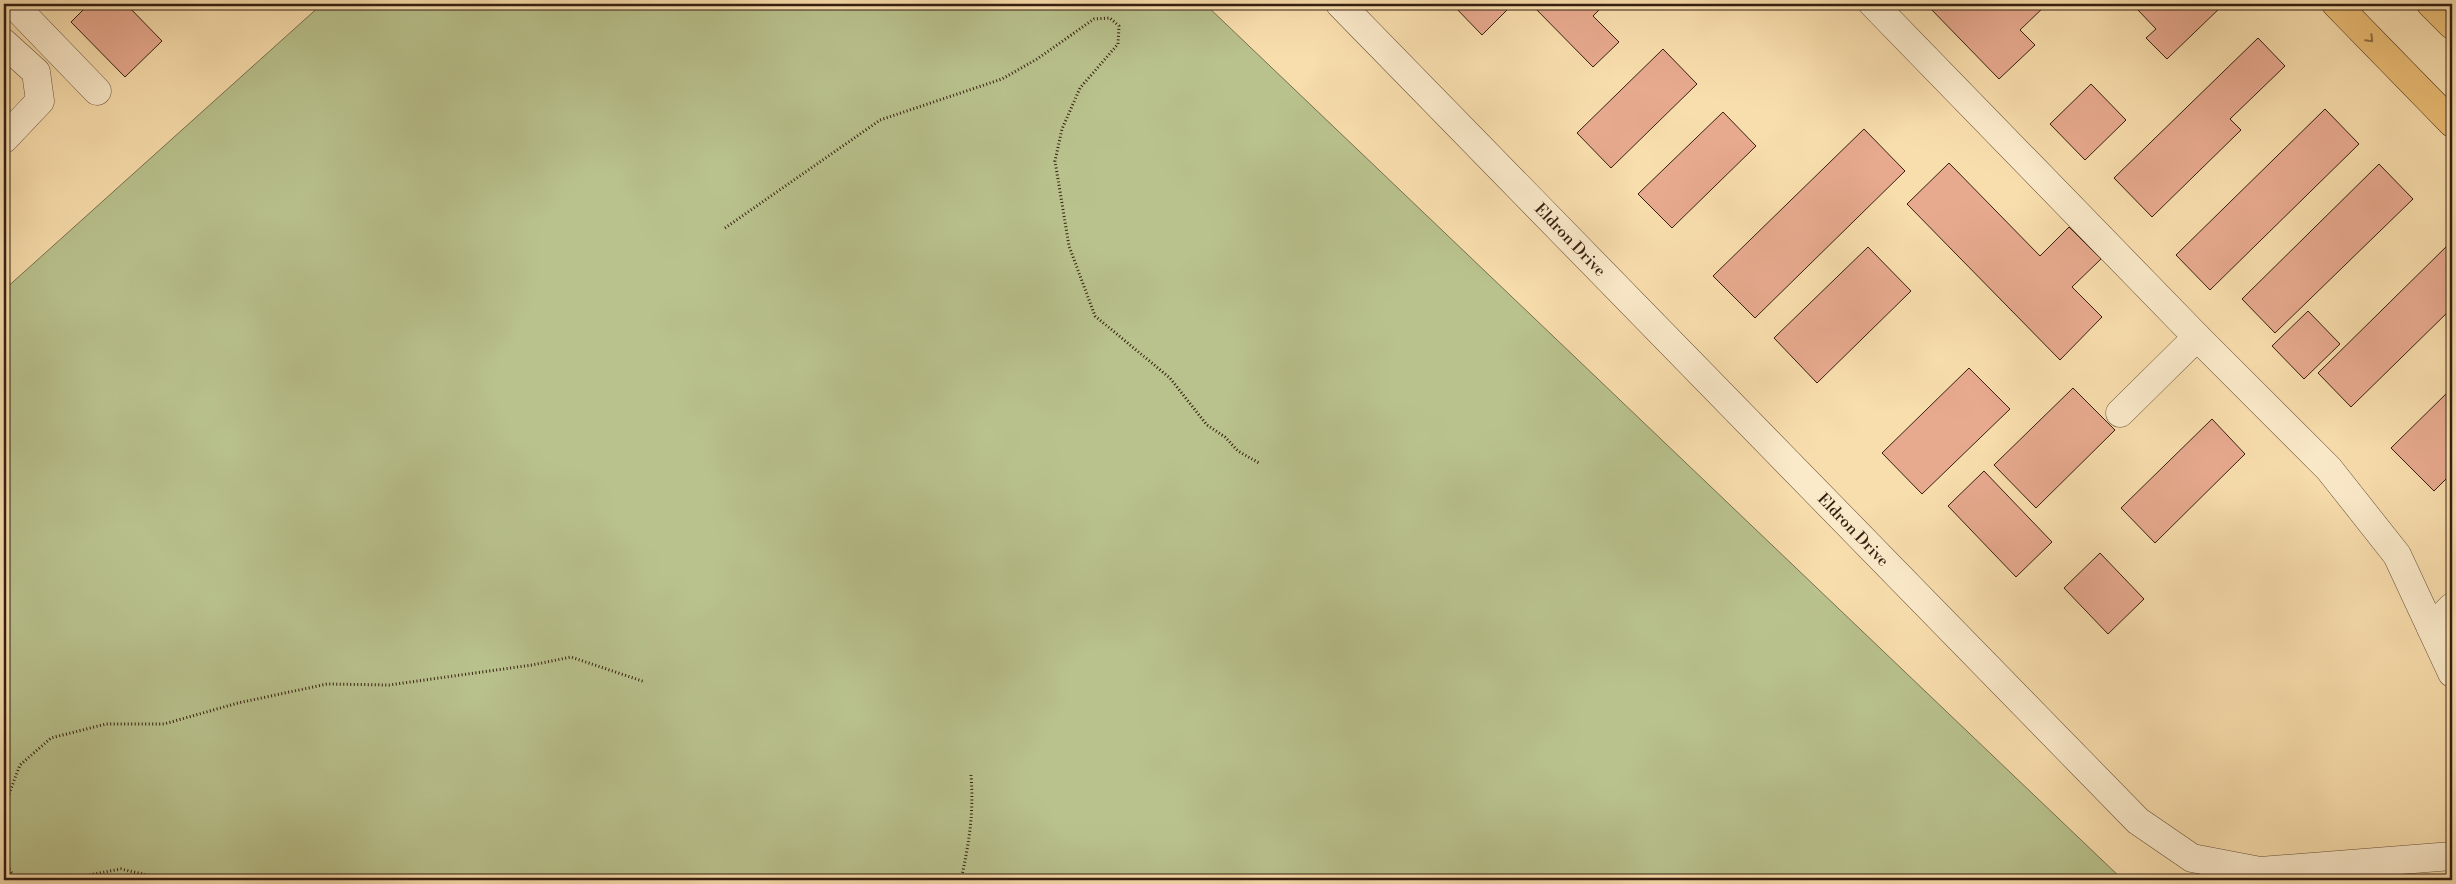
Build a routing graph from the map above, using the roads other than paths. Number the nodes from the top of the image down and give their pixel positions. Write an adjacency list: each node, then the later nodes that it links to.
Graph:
1 (13, 4): 8 (street)
2 (1340, 4): 16 (street, Eldron Drive)
3 (1874, 4): 11 (street)
4 (2336, 4): 9 (main road, one-way to 9)
5 (2432, 4): 6 (main road)
6 (2452, 25)
7 (4, 43): 10 (street)
8 (97, 91)
9 (2452, 123)
10 (4, 139)
11 (2197, 337): 12 (street); 14 (street)
12 (2120, 413)
13 (2452, 607): 14 (street)
14 (2431, 628): 15 (street)
15 (2452, 673)
16 (2452, 856)

